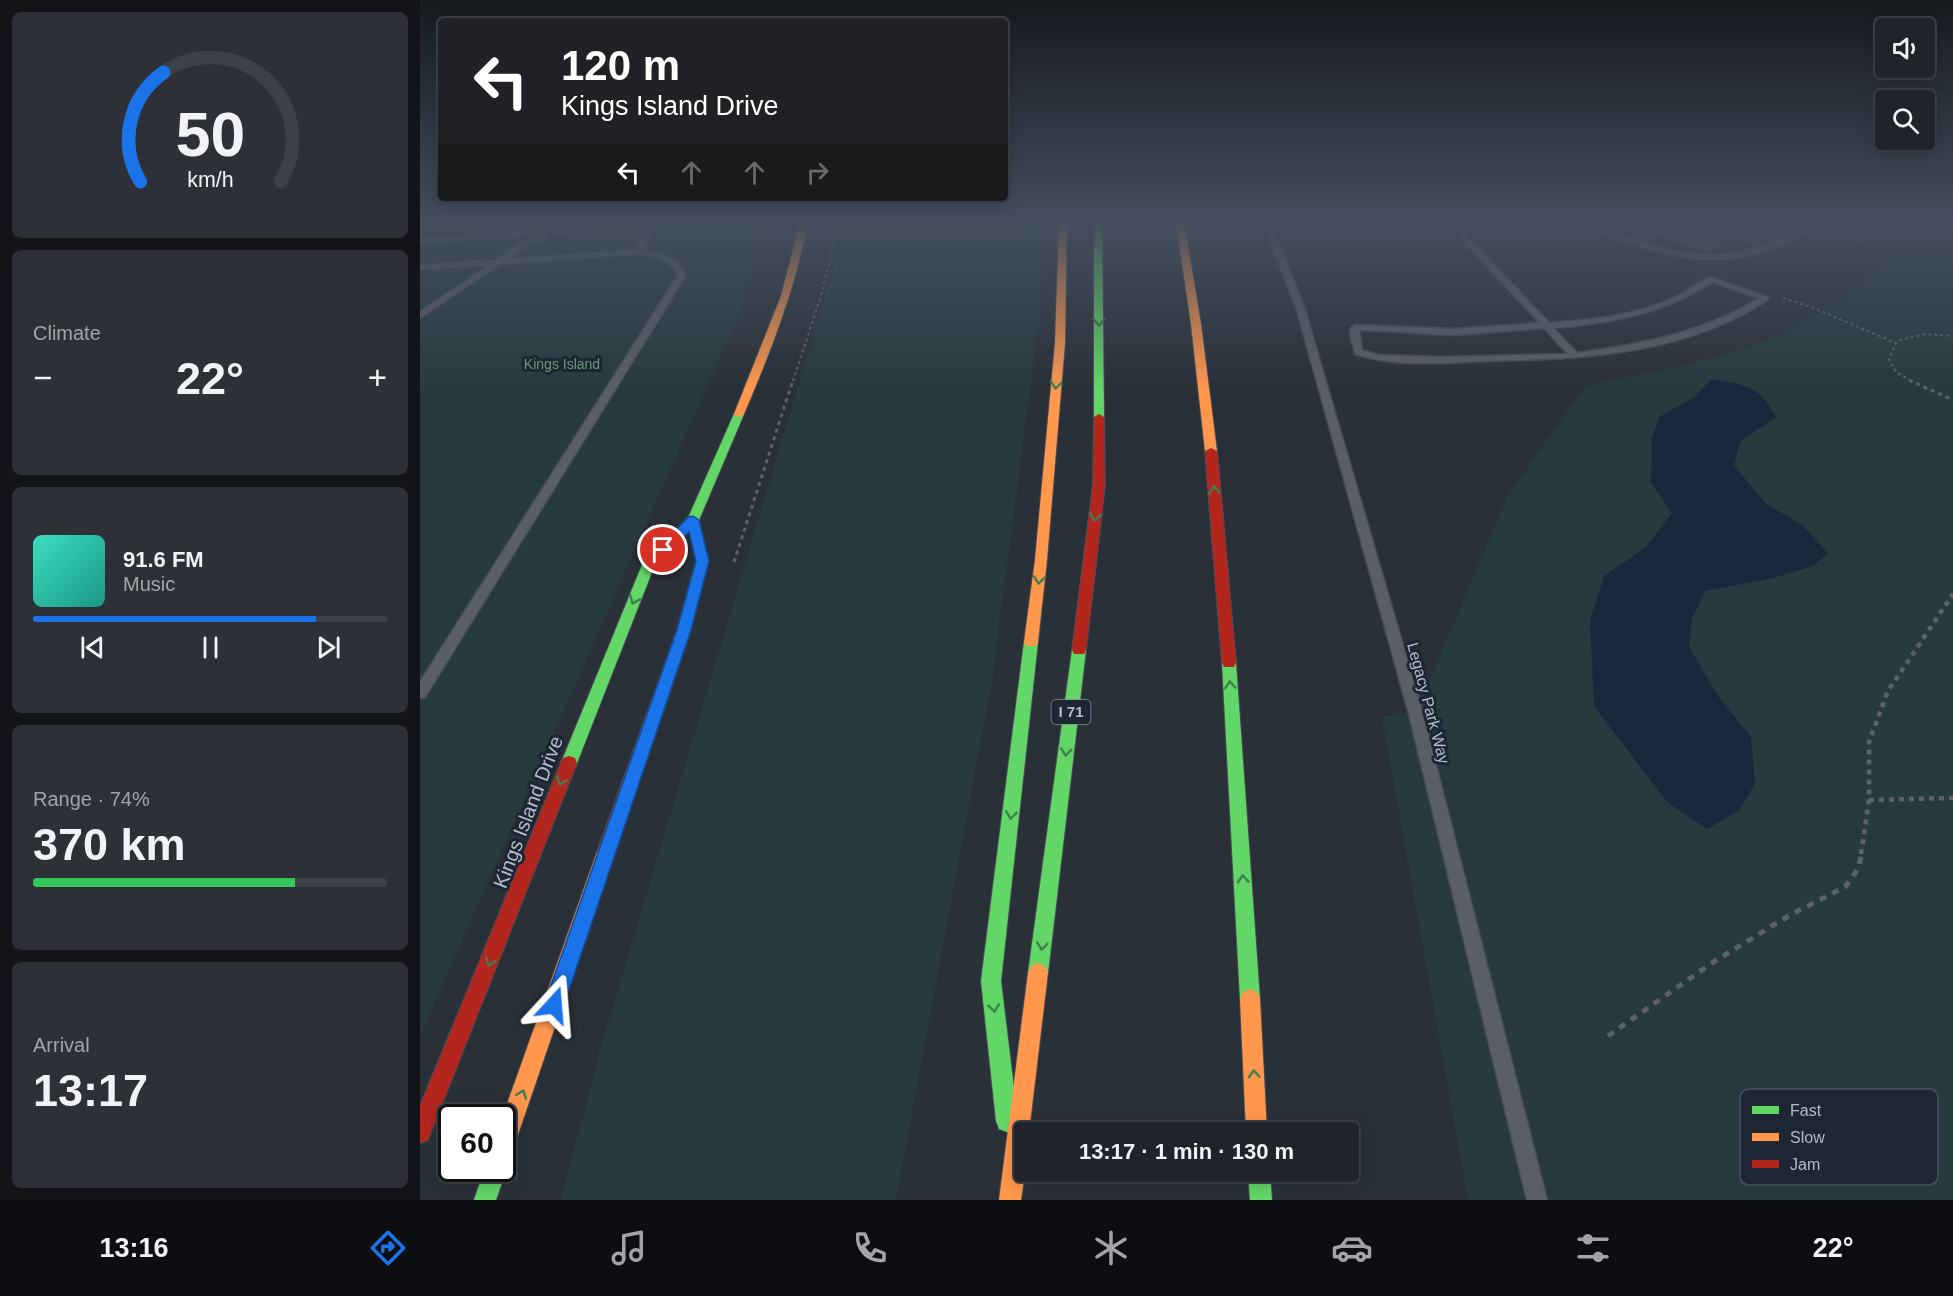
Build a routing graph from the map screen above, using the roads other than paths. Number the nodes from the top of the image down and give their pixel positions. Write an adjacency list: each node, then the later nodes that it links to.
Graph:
1 (473, 278): 9 (lane)
2 (680, 278): 13 (lane)
3 (791, 278): 12 (main road, Kings Island Drive)
4 (1062, 278): 18 (main road, one-way to 18)
5 (1098, 278): 15 (main road, I 71, one-way to 15)
6 (1188, 278): 16 (main road, one-way to 6)
7 (1289, 278): 24 (lane, Legacy Park Way)
8 (1502, 278): 10 (lane)
9 (420, 316)
10 (1546, 325): 11 (lane); 11 (lane); 11 (lane)
11 (1575, 356)
12 (693, 520): 14 (main road, one-way to 12); 17 (main road, Kings Island Drive, one-way to 17)
13 (420, 693)
14 (516, 1109)
15 (1020, 1122)
16 (1256, 1122)
17 (420, 1132)
18 (1014, 1174): 22 (main road, I 71)
19 (491, 1182): 21 (main road)
20 (1260, 1182): 23 (main road)
21 (484, 1200)
22 (1011, 1200)
23 (1261, 1200)
24 (1537, 1200)

